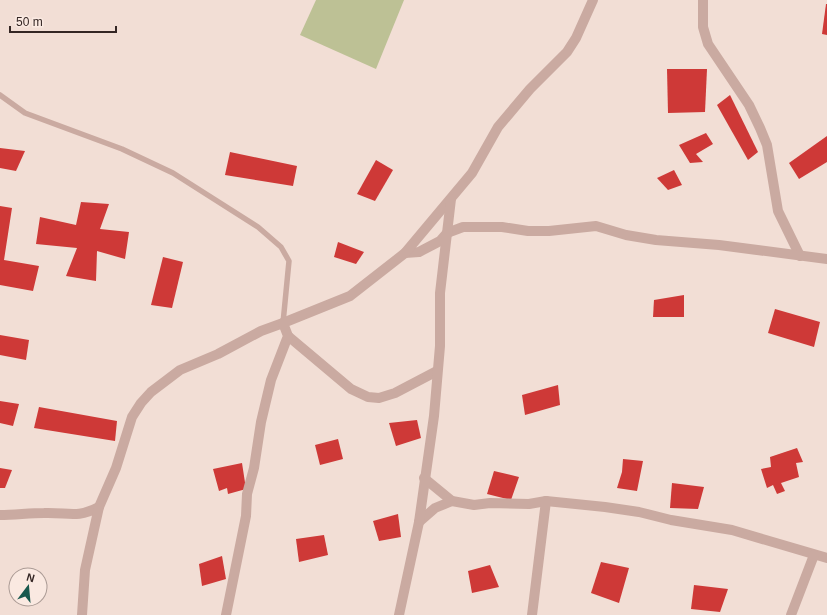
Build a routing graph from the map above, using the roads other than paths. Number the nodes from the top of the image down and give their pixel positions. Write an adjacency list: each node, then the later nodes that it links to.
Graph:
1 (593, 0): 4 (street)
2 (703, 0): 7 (street)
3 (0, 95): 9 (lane)
4 (451, 199): 5 (street); 6 (street)
5 (447, 233): 6 (street); 7 (street); 11 (street)
6 (405, 253): 9 (street)
7 (800, 256): 8 (street)
8 (827, 259)
9 (283, 323): 10 (street); 15 (street)
10 (288, 336): 11 (street); 21 (street)
11 (437, 371): 12 (street)
12 (424, 478): 13 (street); 17 (street)
13 (452, 501): 14 (street); 17 (street)
14 (546, 501): 18 (street); 23 (street)
15 (99, 507): 16 (street); 20 (street)
16 (0, 515)
17 (419, 522): 22 (street)
18 (814, 555): 19 (street); 24 (street)
19 (827, 558)
20 (82, 615)
21 (226, 615)
22 (399, 615)
23 (532, 615)
24 (791, 615)

